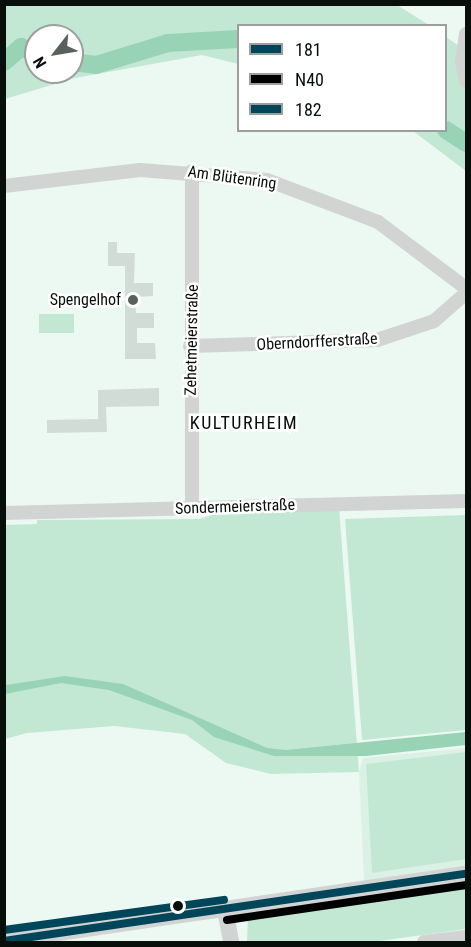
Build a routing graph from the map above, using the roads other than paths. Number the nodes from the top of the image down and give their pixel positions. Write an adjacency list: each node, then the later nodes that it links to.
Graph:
1 (466, 34): 2 (street)
2 (466, 81)
3 (192, 171): 4 (street, Am Blütenring); 5 (street, Am Blütenring); 7 (street, Zehetmeierstraße)
4 (4, 186)
5 (466, 288)
6 (466, 294): 7 (street, Oberndorfferstraße)
7 (190, 346): 9 (street, Zehetmeierstraße)
8 (466, 501): 9 (street, Sondermeierstraße)
9 (192, 509): 10 (street, Sondermeierstraße)
10 (4, 513)
11 (466, 874): 12 (main road)
12 (225, 910): 14 (main road); 15 (main road)
13 (466, 937): 16 (street)
14 (4, 941)
15 (231, 942)
16 (424, 942)

